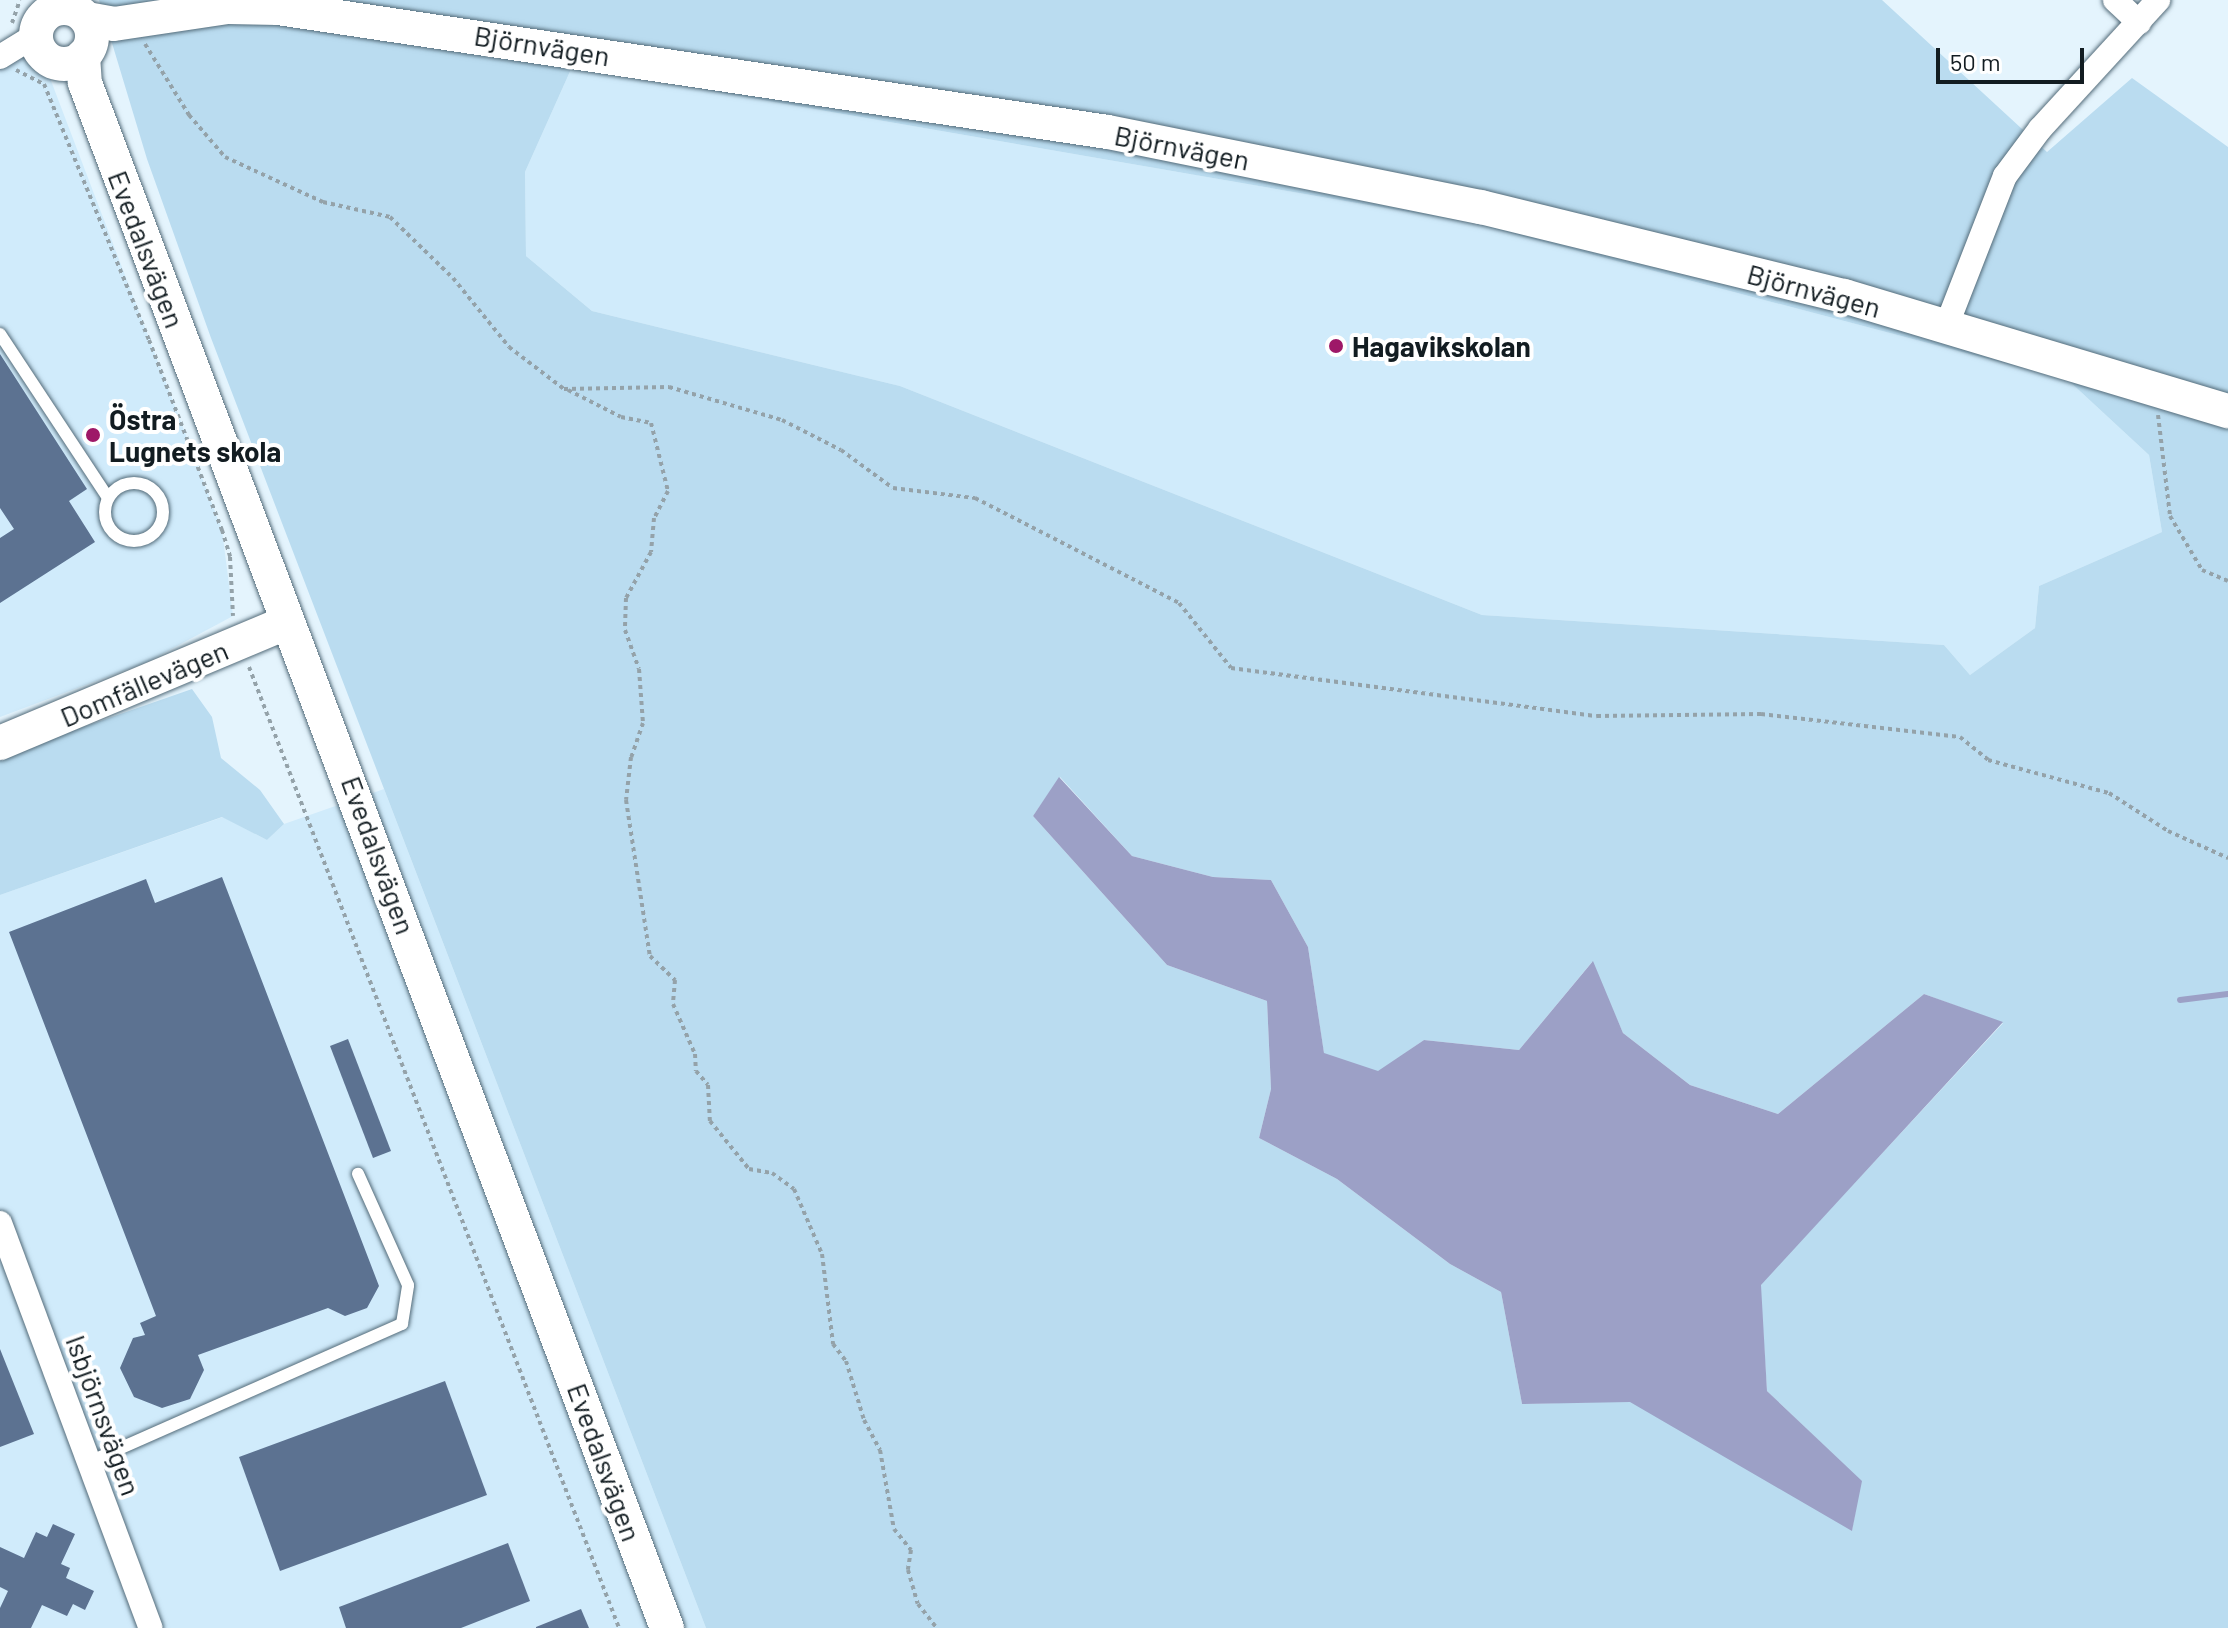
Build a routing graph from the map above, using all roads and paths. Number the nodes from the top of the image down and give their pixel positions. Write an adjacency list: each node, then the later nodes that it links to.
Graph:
1 (2115, 0): 3 (street)
2 (2158, 0): 3 (street)
3 (2139, 22): 6 (street)
4 (73, 33): 5 (street); 6 (street, Björnvägen); 8 (path); 13 (street, Evedalsvägen)
5 (6, 60): 14 (path)
6 (1946, 327): 9 (street, Björnvägen)
7 (0, 334): 11 (lane)
8 (564, 389): 16 (path); 23 (path)
9 (2164, 391): 10 (street, Björnvägen); 12 (path)
10 (2228, 411)
11 (108, 498): 11 (lane)
12 (2228, 581)
13 (288, 622): 14 (street, Domfällevägen); 22 (street, Evedalsvägen)
14 (232, 627): 15 (street, Domfällevägen); 21 (path)
15 (0, 743)
16 (2228, 858)
17 (358, 1174): 19 (lane)
18 (0, 1223): 19 (street, Isbjörnsvägen)
19 (89, 1462): 20 (street, Isbjörnsvägen)
20 (145, 1626)
21 (619, 1628)
22 (667, 1628)
23 (937, 1628)

